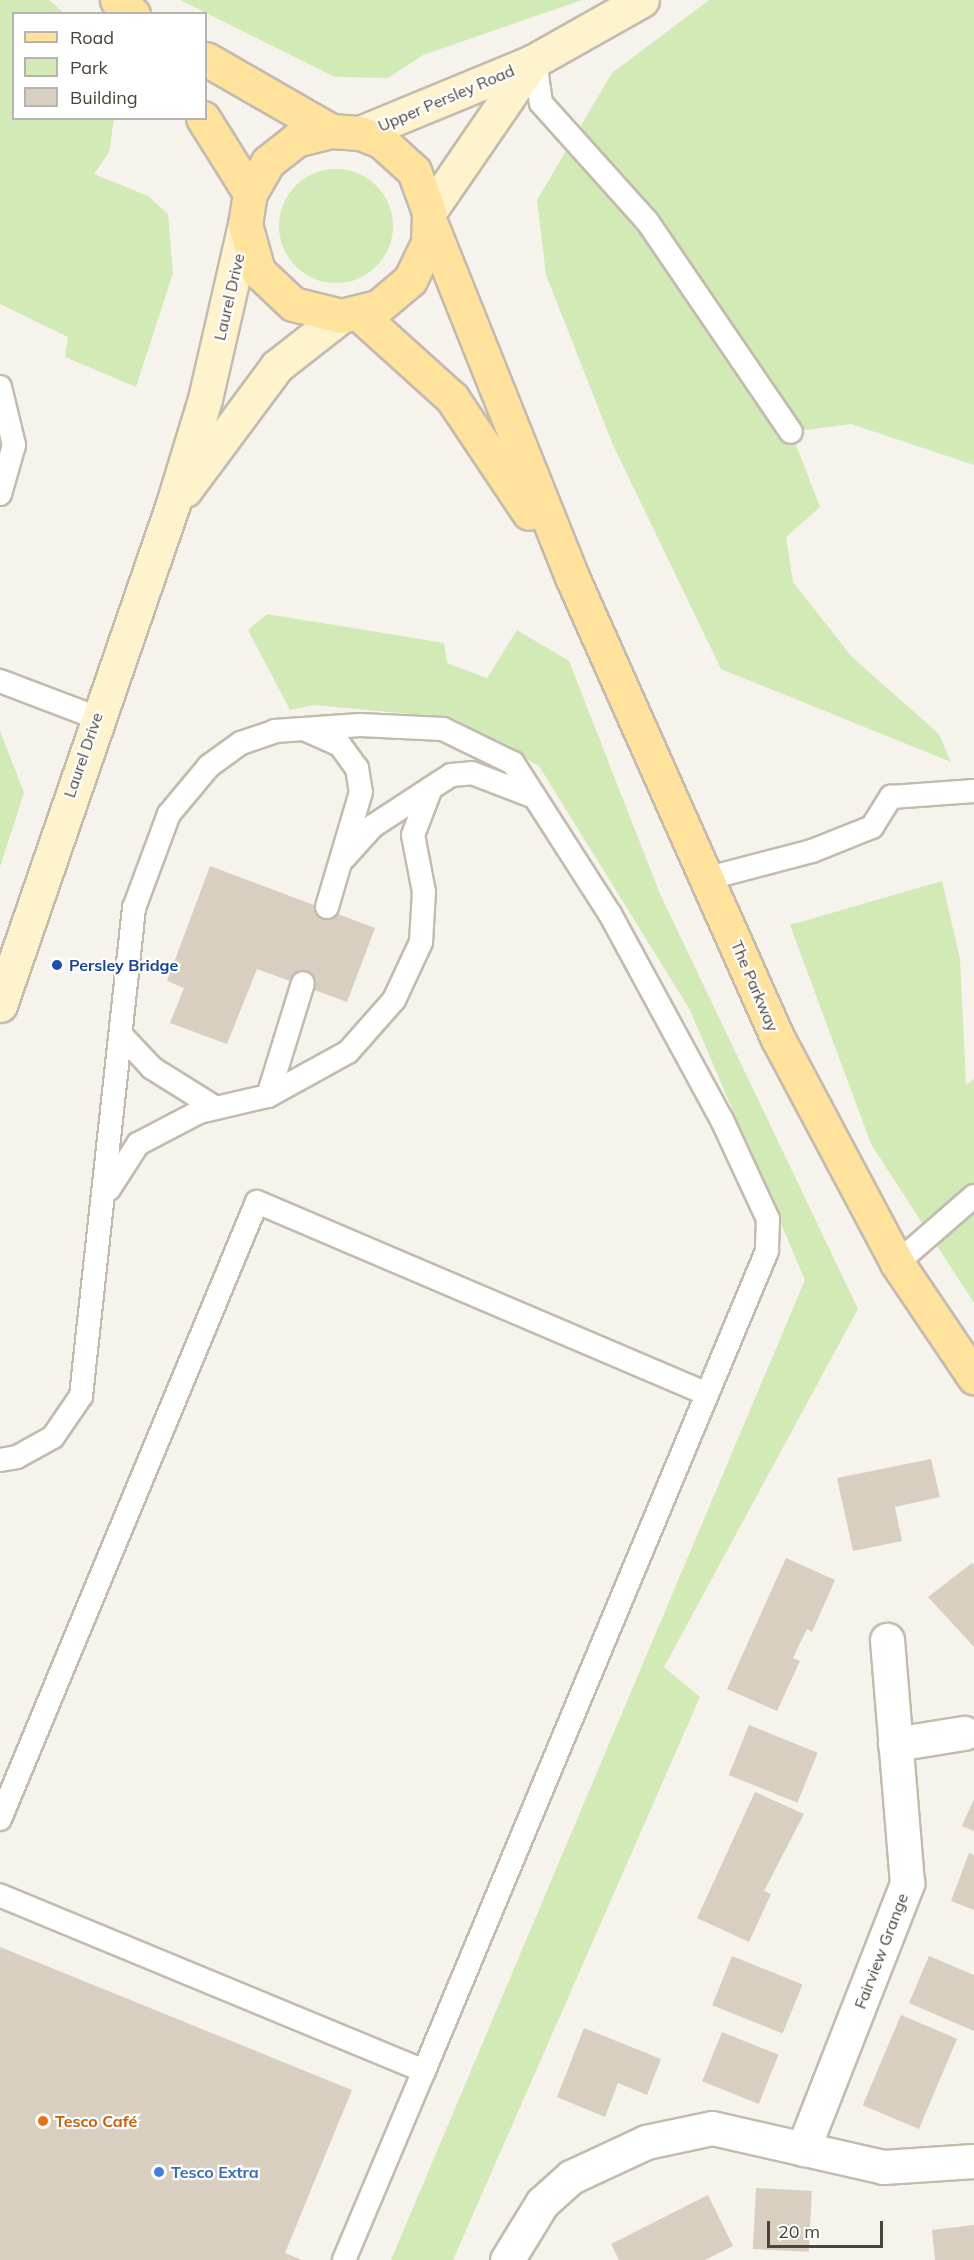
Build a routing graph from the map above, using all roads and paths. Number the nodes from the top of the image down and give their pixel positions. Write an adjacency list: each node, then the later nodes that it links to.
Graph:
1 (117, 0): 3 (main road)
2 (642, 0): 5 (street, Upper Persley Road)
3 (131, 12)
4 (207, 60): 7 (main road)
5 (533, 61): 7 (street, Upper Persley Road); 9 (street, Upper Persley Road); 12 (lane)
6 (204, 120): 8 (main road)
7 (345, 132): 8 (main road); 9 (main road)
8 (248, 209): 10 (main road); 14 (street, Laurel Drive)
9 (430, 217): 10 (main road); 15 (main road)
10 (349, 314): 14 (street, Laurel Drive); 15 (main road)
11 (0, 387): 13 (lane)
12 (791, 432)
13 (0, 494)
14 (172, 507): 17 (street, Laurel Drive)
15 (572, 576): 23 (main road, The Parkway)
16 (0, 681): 17 (lane)
17 (95, 717): 26 (street, Laurel Drive)
18 (305, 729): 21 (lane); 22 (lane); 27 (lane)
19 (431, 788): 21 (lane); 22 (lane); 28 (lane)
20 (974, 791): 23 (lane)
21 (532, 796): 34 (lane)
22 (340, 862): 24 (lane)
23 (709, 878): 32 (main road, The Parkway)
24 (327, 907)
25 (303, 983): 28 (lane)
26 (0, 1005)
27 (122, 1036): 29 (lane); 30 (lane)
28 (268, 1096): 29 (lane)
29 (216, 1108): 30 (lane)
30 (106, 1193): 35 (lane)
31 (974, 1196): 32 (lane)
32 (897, 1263): 33 (main road, The Parkway)
33 (974, 1377)
34 (707, 1394): 39 (lane); 41 (lane)
35 (0, 1460)
36 (887, 1640): 38 (street, Fairview Grange)
37 (964, 1733): 38 (street)
38 (896, 1744): 42 (street, Fairview Grange)
39 (0, 1819)
40 (0, 1895): 41 (lane)
41 (424, 2072): 44 (lane)
42 (803, 2149): 43 (street); 45 (street)
43 (974, 2161)
44 (344, 2260)
45 (507, 2260)

